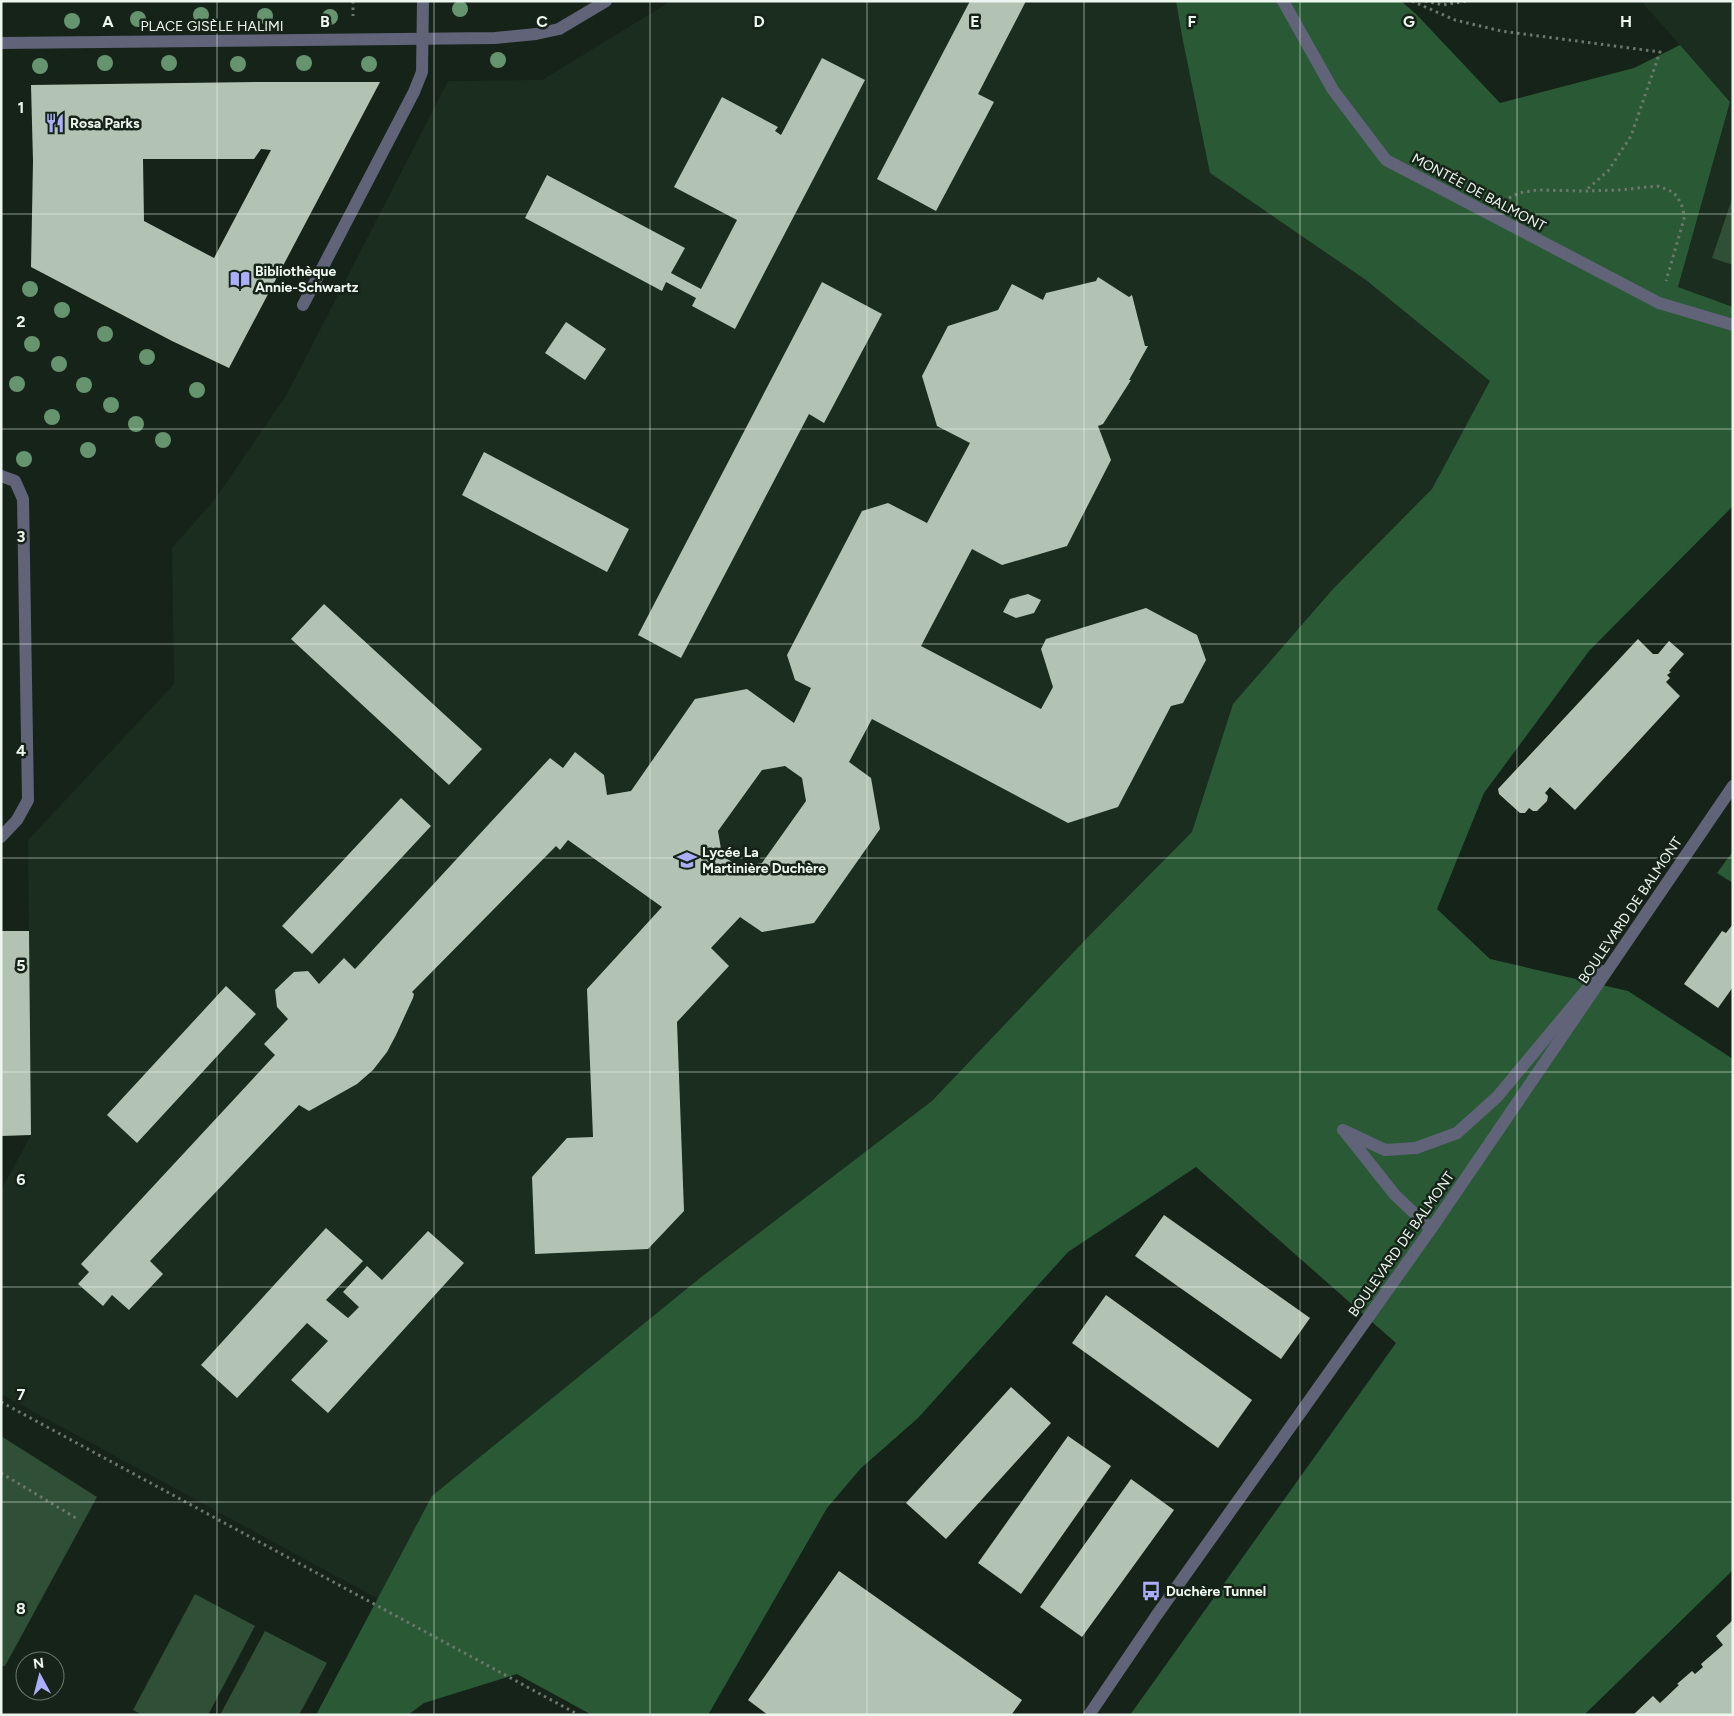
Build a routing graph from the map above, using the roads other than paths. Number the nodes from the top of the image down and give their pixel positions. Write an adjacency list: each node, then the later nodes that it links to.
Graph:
1 (422, 1): 4 (street)
2 (606, 1): 4 (street, PLACE GISÈLE HALIMI)
3 (1283, 1): 7 (street, MONTÉE DE BALMONT)
4 (423, 39): 5 (street, PLACE GISÈLE HALIMI); 6 (street)
5 (1, 43)
6 (303, 305)
7 (1733, 325)
8 (1, 476): 10 (street)
9 (1733, 786): 11 (street, BOULEVARD DE BALMONT)
10 (1, 837)
11 (1625, 944): 12 (street, BOULEVARD DE BALMONT); 12 (street)
12 (1431, 1229): 13 (street, BOULEVARD DE BALMONT)
13 (1089, 1715)

